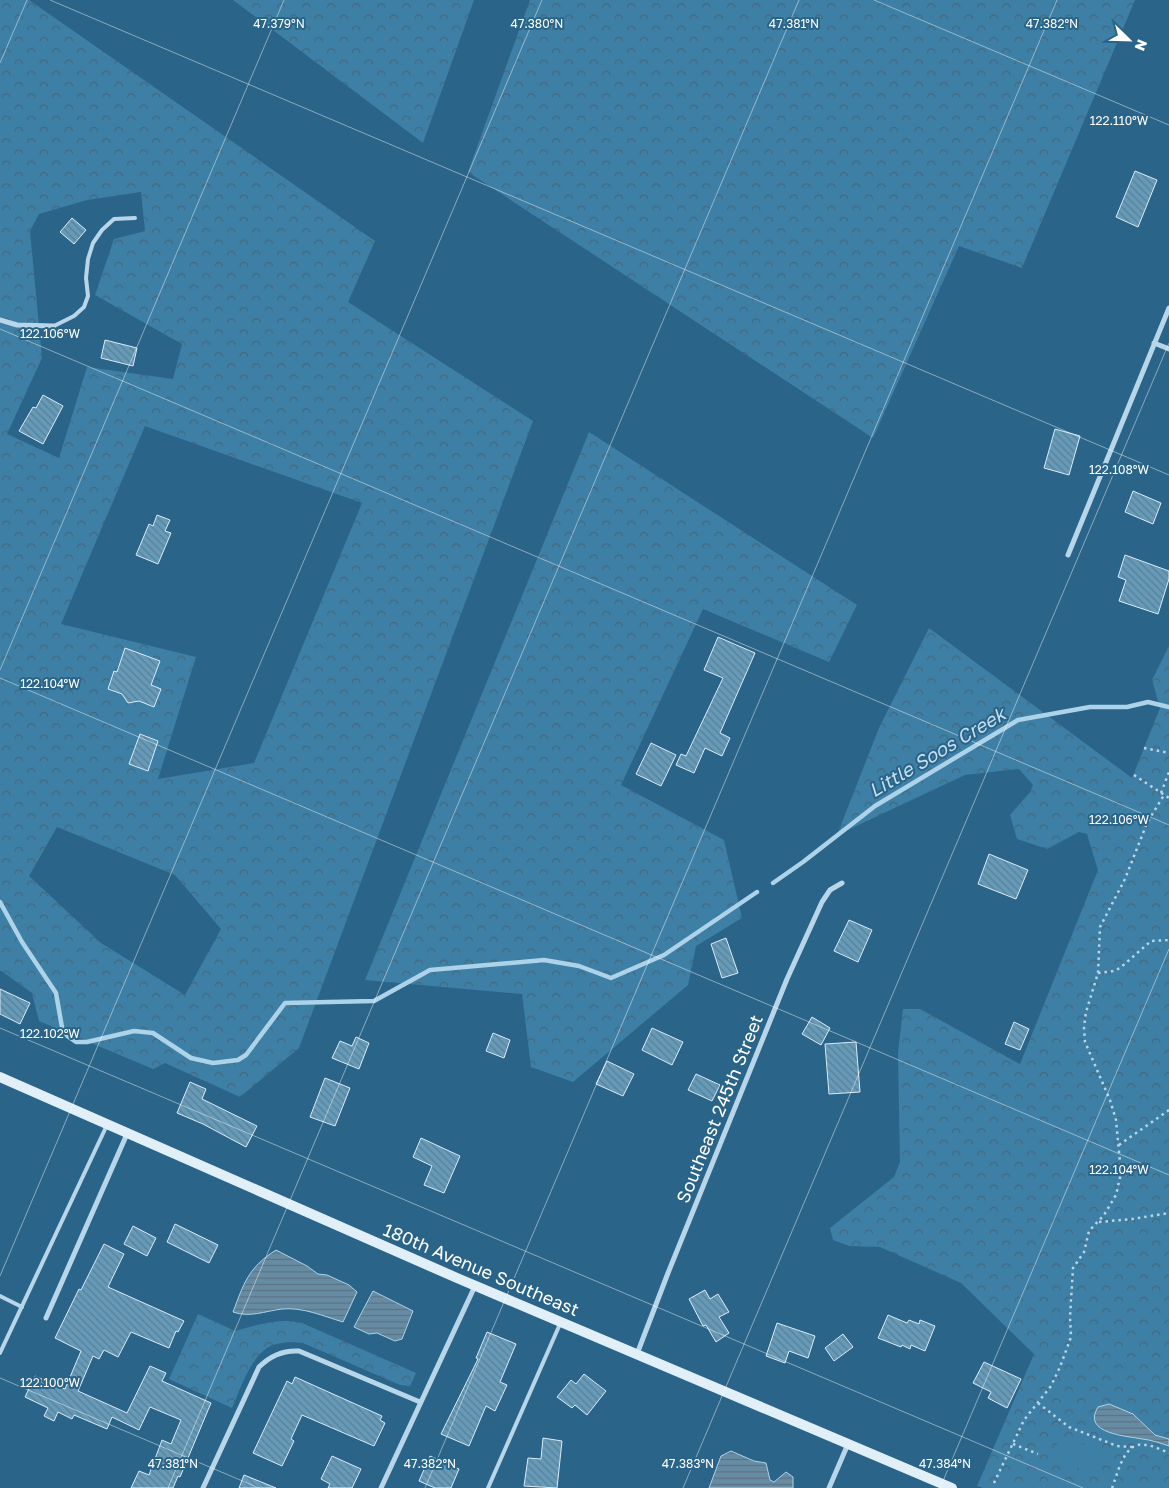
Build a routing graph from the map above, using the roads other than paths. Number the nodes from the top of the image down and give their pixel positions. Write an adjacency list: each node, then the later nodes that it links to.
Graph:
1 (134, 218): 4 (lane)
2 (1169, 308): 5 (street)
3 (0, 320): 4 (street)
4 (54, 326)
5 (1154, 343): 6 (street); 7 (street)
6 (1169, 349)
7 (1068, 555)
8 (842, 883): 18 (street, Southeast 245th Street)
9 (0, 1078): 10 (street, 180th Avenue Southeast)
10 (107, 1125): 11 (street, 180th Avenue Southeast); 14 (lane)
11 (127, 1134): 12 (street, 180th Avenue Southeast); 15 (street)
12 (475, 1286): 16 (street, 180th Avenue Southeast); 19 (street)
13 (0, 1296): 14 (lane)
14 (22, 1307): 17 (lane)
15 (46, 1318)
16 (561, 1322): 18 (street, 180th Avenue Southeast); 23 (lane)
17 (0, 1354)
18 (637, 1354): 20 (street, 180th Avenue Southeast)
19 (420, 1402): 21 (street); 22 (street)
20 (849, 1444): 24 (street); 25 (street, 180th Avenue Southeast)
21 (204, 1488)
22 (381, 1488)
23 (488, 1488)
24 (829, 1488)
25 (952, 1488)

